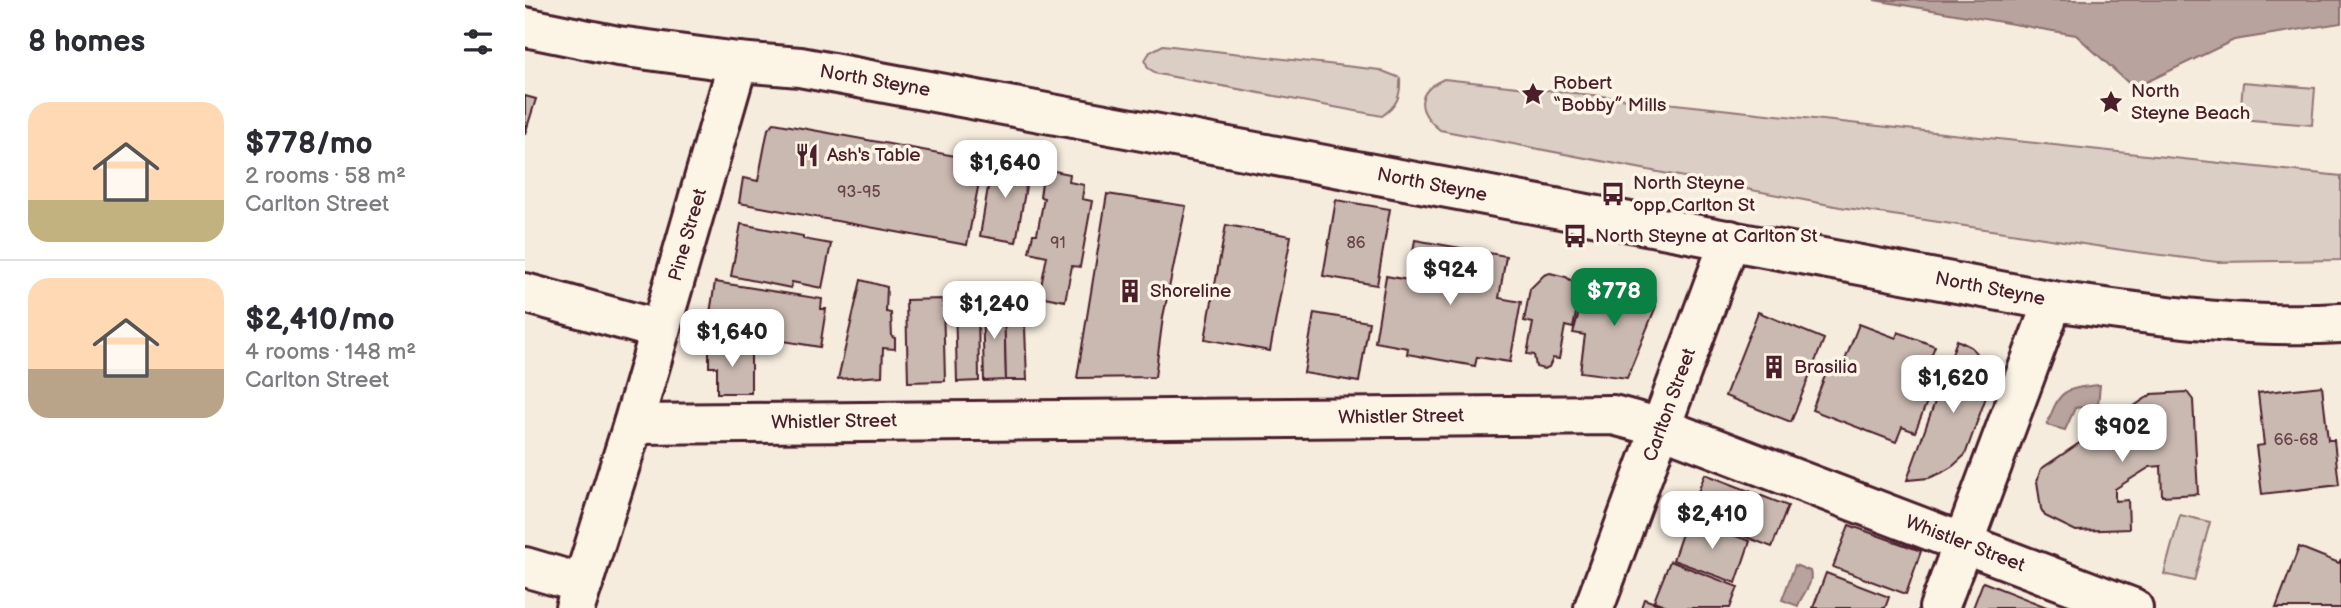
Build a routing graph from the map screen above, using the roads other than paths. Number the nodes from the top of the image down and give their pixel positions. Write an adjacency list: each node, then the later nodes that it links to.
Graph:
1 (525, 27): 2 (street, North Steyne)
2 (738, 62): 3 (street, North Steyne); 7 (street, Pine Street)
3 (1730, 240): 5 (street, North Steyne); 9 (street, Carlton Street)
4 (525, 293): 7 (street)
5 (2053, 301): 6 (street, North Steyne); 10 (street)
6 (2341, 323)
7 (660, 330): 8 (street, Pine Street)
8 (633, 424): 9 (street, Whistler Street); 12 (street, Pine Street)
9 (1662, 428): 10 (street, Whistler Street); 13 (street, Carlton Street)
10 (1964, 544): 14 (street); 15 (street, Whistler Street)
11 (525, 568): 12 (street)
12 (579, 596)
13 (1594, 608)
14 (1939, 608)
15 (2133, 608)

